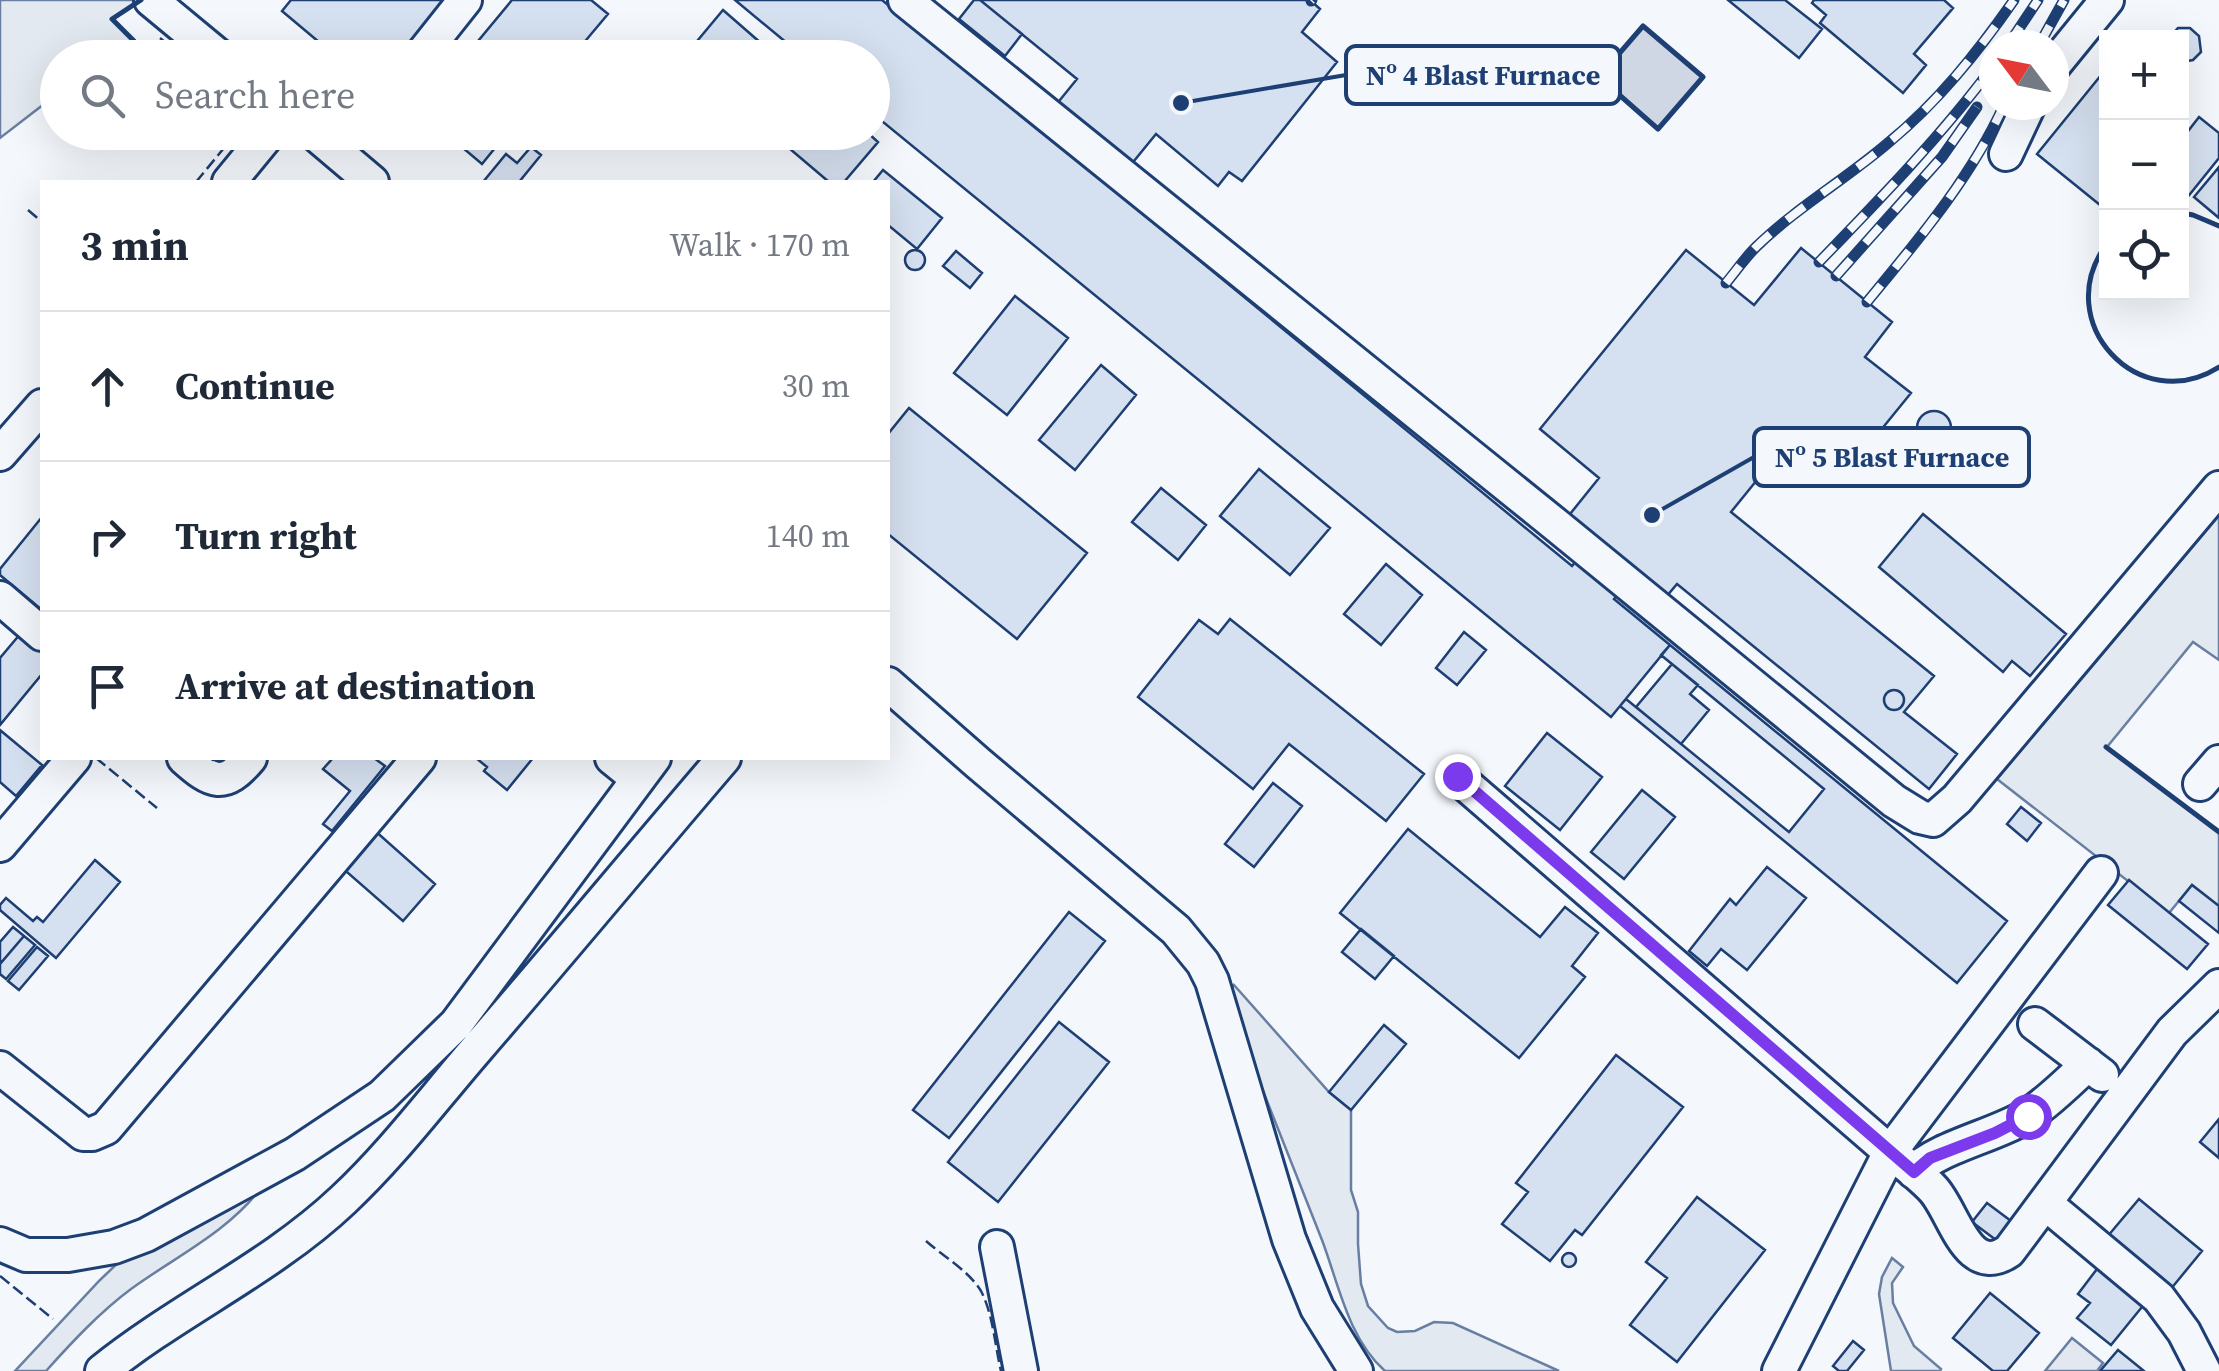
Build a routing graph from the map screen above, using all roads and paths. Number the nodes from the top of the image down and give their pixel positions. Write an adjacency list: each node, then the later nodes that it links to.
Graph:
1 (151, 0): 5 (lane)
2 (465, 0): 6 (lane)
3 (905, 0): 16 (lane)
4 (2106, 0): 7 (lane)
5 (199, 40)
6 (433, 40)
7 (2069, 46)
8 (2022, 120): 11 (lane)
9 (255, 150): 12 (lane)
10 (353, 150): 13 (lane)
11 (2006, 154)
12 (231, 180)
13 (371, 180)
14 (40, 408): 15 (lane)
15 (0, 454)
16 (2219, 488)
17 (890, 686): 39 (lane)
18 (72, 760): 26 (lane)
19 (186, 760): 20 (lane)
20 (248, 760)
21 (417, 760): 31 (lane)
22 (619, 760): 24 (lane)
23 (722, 760): 37 (lane)
24 (646, 768): 35 (lane)
25 (1457, 776): 33 (lane)
26 (0, 845)
27 (2101, 872): 33 (lane)
28 (2219, 986): 32 (lane)
29 (2035, 1024): 30 (lane)
30 (2088, 1064): 32 (lane); 33 (lane)
31 (0, 1068)
32 (2126, 1093): 34 (lane)
33 (1902, 1162): 34 (lane); 40 (lane)
34 (2045, 1203): 41 (lane)
35 (0, 1244)
36 (997, 1247): 38 (lane)
37 (102, 1371)
38 (1021, 1371)
39 (1356, 1371)
40 (1779, 1371)
41 (2204, 1371)

